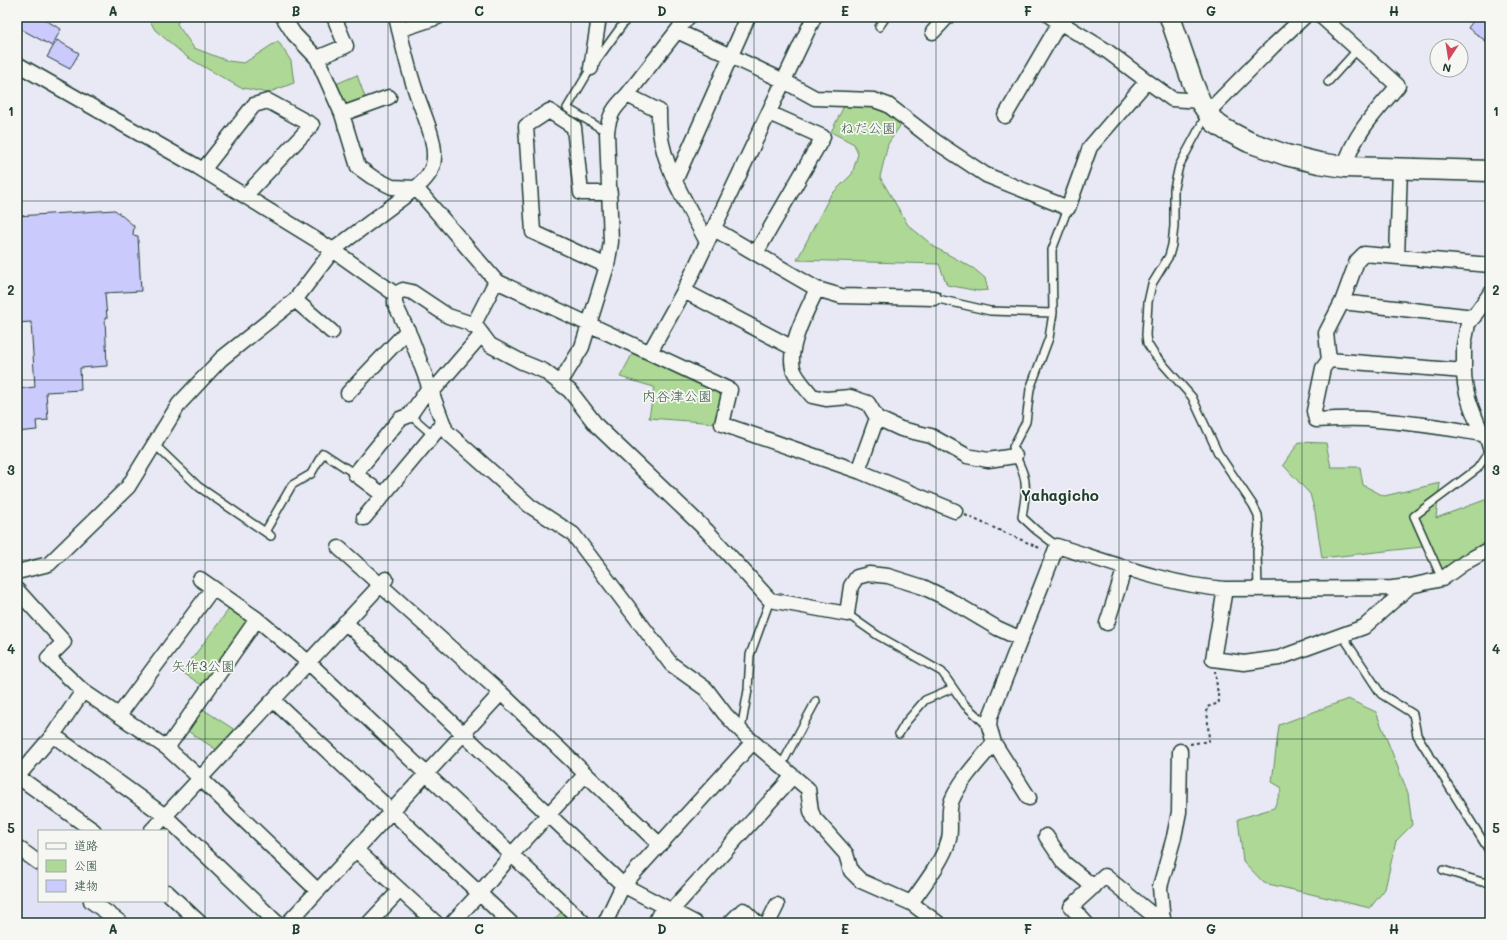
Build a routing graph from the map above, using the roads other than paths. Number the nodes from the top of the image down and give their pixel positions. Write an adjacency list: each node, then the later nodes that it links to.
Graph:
1 (283, 17): 21 (street)
2 (334, 17): 21 (street)
3 (438, 17): 15 (street)
4 (595, 17): 23 (street)
5 (628, 17): 23 (lane)
6 (688, 17): 17 (street)
7 (748, 17): 20 (street)
8 (814, 17): 24 (street)
9 (886, 17): 16 (lane)
10 (947, 17): 18 (street)
11 (1170, 17): 29 (street)
12 (1322, 17): 19 (street)
13 (1296, 19): 29 (street)
14 (1055, 20): 25 (street); 32 (street)
15 (398, 24): 39 (street)
16 (879, 27)
17 (677, 31): 20 (street); 27 (street)
18 (933, 32)
19 (1358, 49): 26 (lane); 34 (street)
20 (730, 57): 24 (street); 38 (street)
21 (317, 58): 31 (street)
22 (17, 64): 36 (street)
23 (590, 68): 33 (lane)
24 (784, 81): 30 (street); 42 (street)
25 (1147, 81): 29 (street); 42 (street)
26 (1328, 82)
27 (627, 95): 33 (street); 38 (street)
28 (389, 97): 31 (street)
29 (1204, 107): 34 (street); 96 (lane)
30 (769, 113): 43 (street); 46 (street)
31 (342, 114): 39 (street)
32 (1005, 116)
33 (607, 132): 40 (street)
34 (1345, 167): 35 (street)
35 (1400, 169): 37 (street); 47 (street)
36 (203, 170): 41 (street); 41 (street)
37 (1490, 171)
38 (675, 181): 44 (street)
39 (416, 188): 45 (street); 50 (street)
40 (610, 193): 49 (street); 49 (street)
41 (245, 196): 45 (street)
42 (1068, 208): 58 (lane)
43 (714, 230): 44 (street); 46 (street)
44 (707, 242): 52 (street)
45 (333, 250): 53 (street); 56 (street)
46 (756, 253): 51 (street)
47 (1397, 257): 48 (street); 57 (street)
48 (1490, 265)
49 (607, 266): 60 (street)
50 (496, 281): 60 (street); 62 (street)
51 (817, 289): 55 (street); 64 (street)
52 (684, 291): 64 (street); 65 (street)
53 (395, 294): 61 (street); 62 (street)
54 (1490, 294): 59 (street)
55 (934, 298): 58 (lane)
56 (295, 300): 63 (street); 76 (street)
57 (1342, 302): 59 (street); 66 (street)
58 (1053, 313): 77 (lane)
59 (1474, 316): 67 (street)
60 (588, 324): 65 (street); 68 (street)
61 (408, 330): 69 (street); 70 (street)
62 (478, 330): 68 (street); 69 (street)
63 (332, 332)
64 (793, 348): 72 (street)
65 (650, 352): 78 (street)
66 (1329, 360): 67 (street); 74 (street)
67 (1464, 371): 74 (street)
68 (560, 383): 98 (street)
69 (431, 389): 71 (street); 73 (street)
70 (348, 393)
71 (410, 415): 75 (lane); 79 (street)
72 (877, 418): 77 (street); 78 (street)
73 (444, 422): 75 (street); 113 (street)
74 (1482, 434): 91 (lane)
75 (433, 435): 80 (street)
76 (154, 444): 83 (lane); 89 (street)
77 (1015, 456): 86 (lane)
78 (858, 471): 81 (street)
79 (355, 474): 80 (street); 83 (lane)
80 (383, 495): 82 (street)
81 (956, 511)
82 (364, 518)
83 (265, 532): 84 (lane)
84 (272, 536)
85 (339, 548): 92 (street)
86 (1056, 550): 88 (street); 104 (street)
87 (1490, 551): 91 (street)
88 (1125, 567): 95 (street); 102 (street)
89 (17, 572)
90 (200, 579): 94 (street)
91 (1442, 579): 93 (street)
92 (383, 581): 101 (street); 108 (street)
93 (1410, 586): 96 (street); 103 (street)
94 (213, 588): 100 (street); 111 (street)
95 (1225, 589): 96 (street); 103 (street)
96 (1258, 589)
97 (17, 590): 107 (street)
98 (770, 600): 99 (street); 113 (lane)
99 (846, 614): 104 (street); 106 (lane)
100 (257, 619): 105 (street); 119 (street)
101 (345, 622): 105 (street); 114 (street)
102 (1107, 623)
103 (1342, 635): 137 (lane)
104 (1021, 639): 112 (street)
105 (308, 662): 109 (street); 122 (street)
106 (953, 688): 112 (lane); 115 (lane)
107 (84, 692): 111 (street); 116 (street)
108 (501, 693): 114 (street); 123 (street)
109 (273, 700): 126 (street); 128 (street)
110 (816, 701): 121 (lane)
111 (119, 715): 119 (street)
112 (988, 726): 118 (street)
113 (741, 730): 117 (street)
114 (463, 734): 122 (street); 129 (street)
115 (899, 734)
116 (53, 735): 124 (street); 130 (street)
117 (754, 742): 121 (street); 134 (street)
118 (994, 743): 127 (street); 149 (street)
119 (167, 748): 126 (street)
120 (1180, 752): 152 (street)
121 (781, 766): 125 (street)
122 (427, 774): 128 (street); 138 (street)
123 (585, 775): 129 (street); 134 (street)
124 (17, 776): 131 (street)
125 (793, 776): 149 (street); 151 (street)
126 (200, 778): 130 (street); 145 (street)
127 (1029, 798)
128 (392, 811): 136 (street); 147 (street)
129 (548, 815): 138 (street); 142 (street)
130 (165, 816): 132 (street); 155 (street)
131 (93, 830)
132 (152, 830)
133 (1046, 836): 143 (street)
134 (660, 844): 142 (street)
135 (17, 847): 139 (street)
136 (356, 850): 144 (street); 145 (street)
137 (1490, 852)
138 (512, 854): 147 (street); 161 (street)
139 (38, 863)
140 (1443, 870): 141 (lane)
141 (1490, 882)
142 (623, 885): 151 (street); 162 (street)
143 (1094, 887): 152 (street); 169 (street)
144 (400, 890): 157 (street); 158 (street)
145 (318, 891): 156 (street)
146 (168, 893): 154 (street)
147 (479, 894): 159 (street); 160 (street)
148 (92, 902): 153 (street)
149 (912, 903): 168 (street)
150 (777, 905): 167 (street)
151 (667, 909): 163 (street); 164 (street)
152 (1163, 920)
153 (121, 923)
154 (200, 923)
155 (277, 923)
156 (288, 923)
157 (369, 923)
158 (436, 923)
159 (452, 923)
160 (511, 923)
161 (584, 923)
162 (605, 923)
163 (655, 923)
164 (695, 923)
165 (730, 923): 166 (street)
166 (756, 923)
167 (768, 923)
168 (938, 923)
169 (1086, 923)

